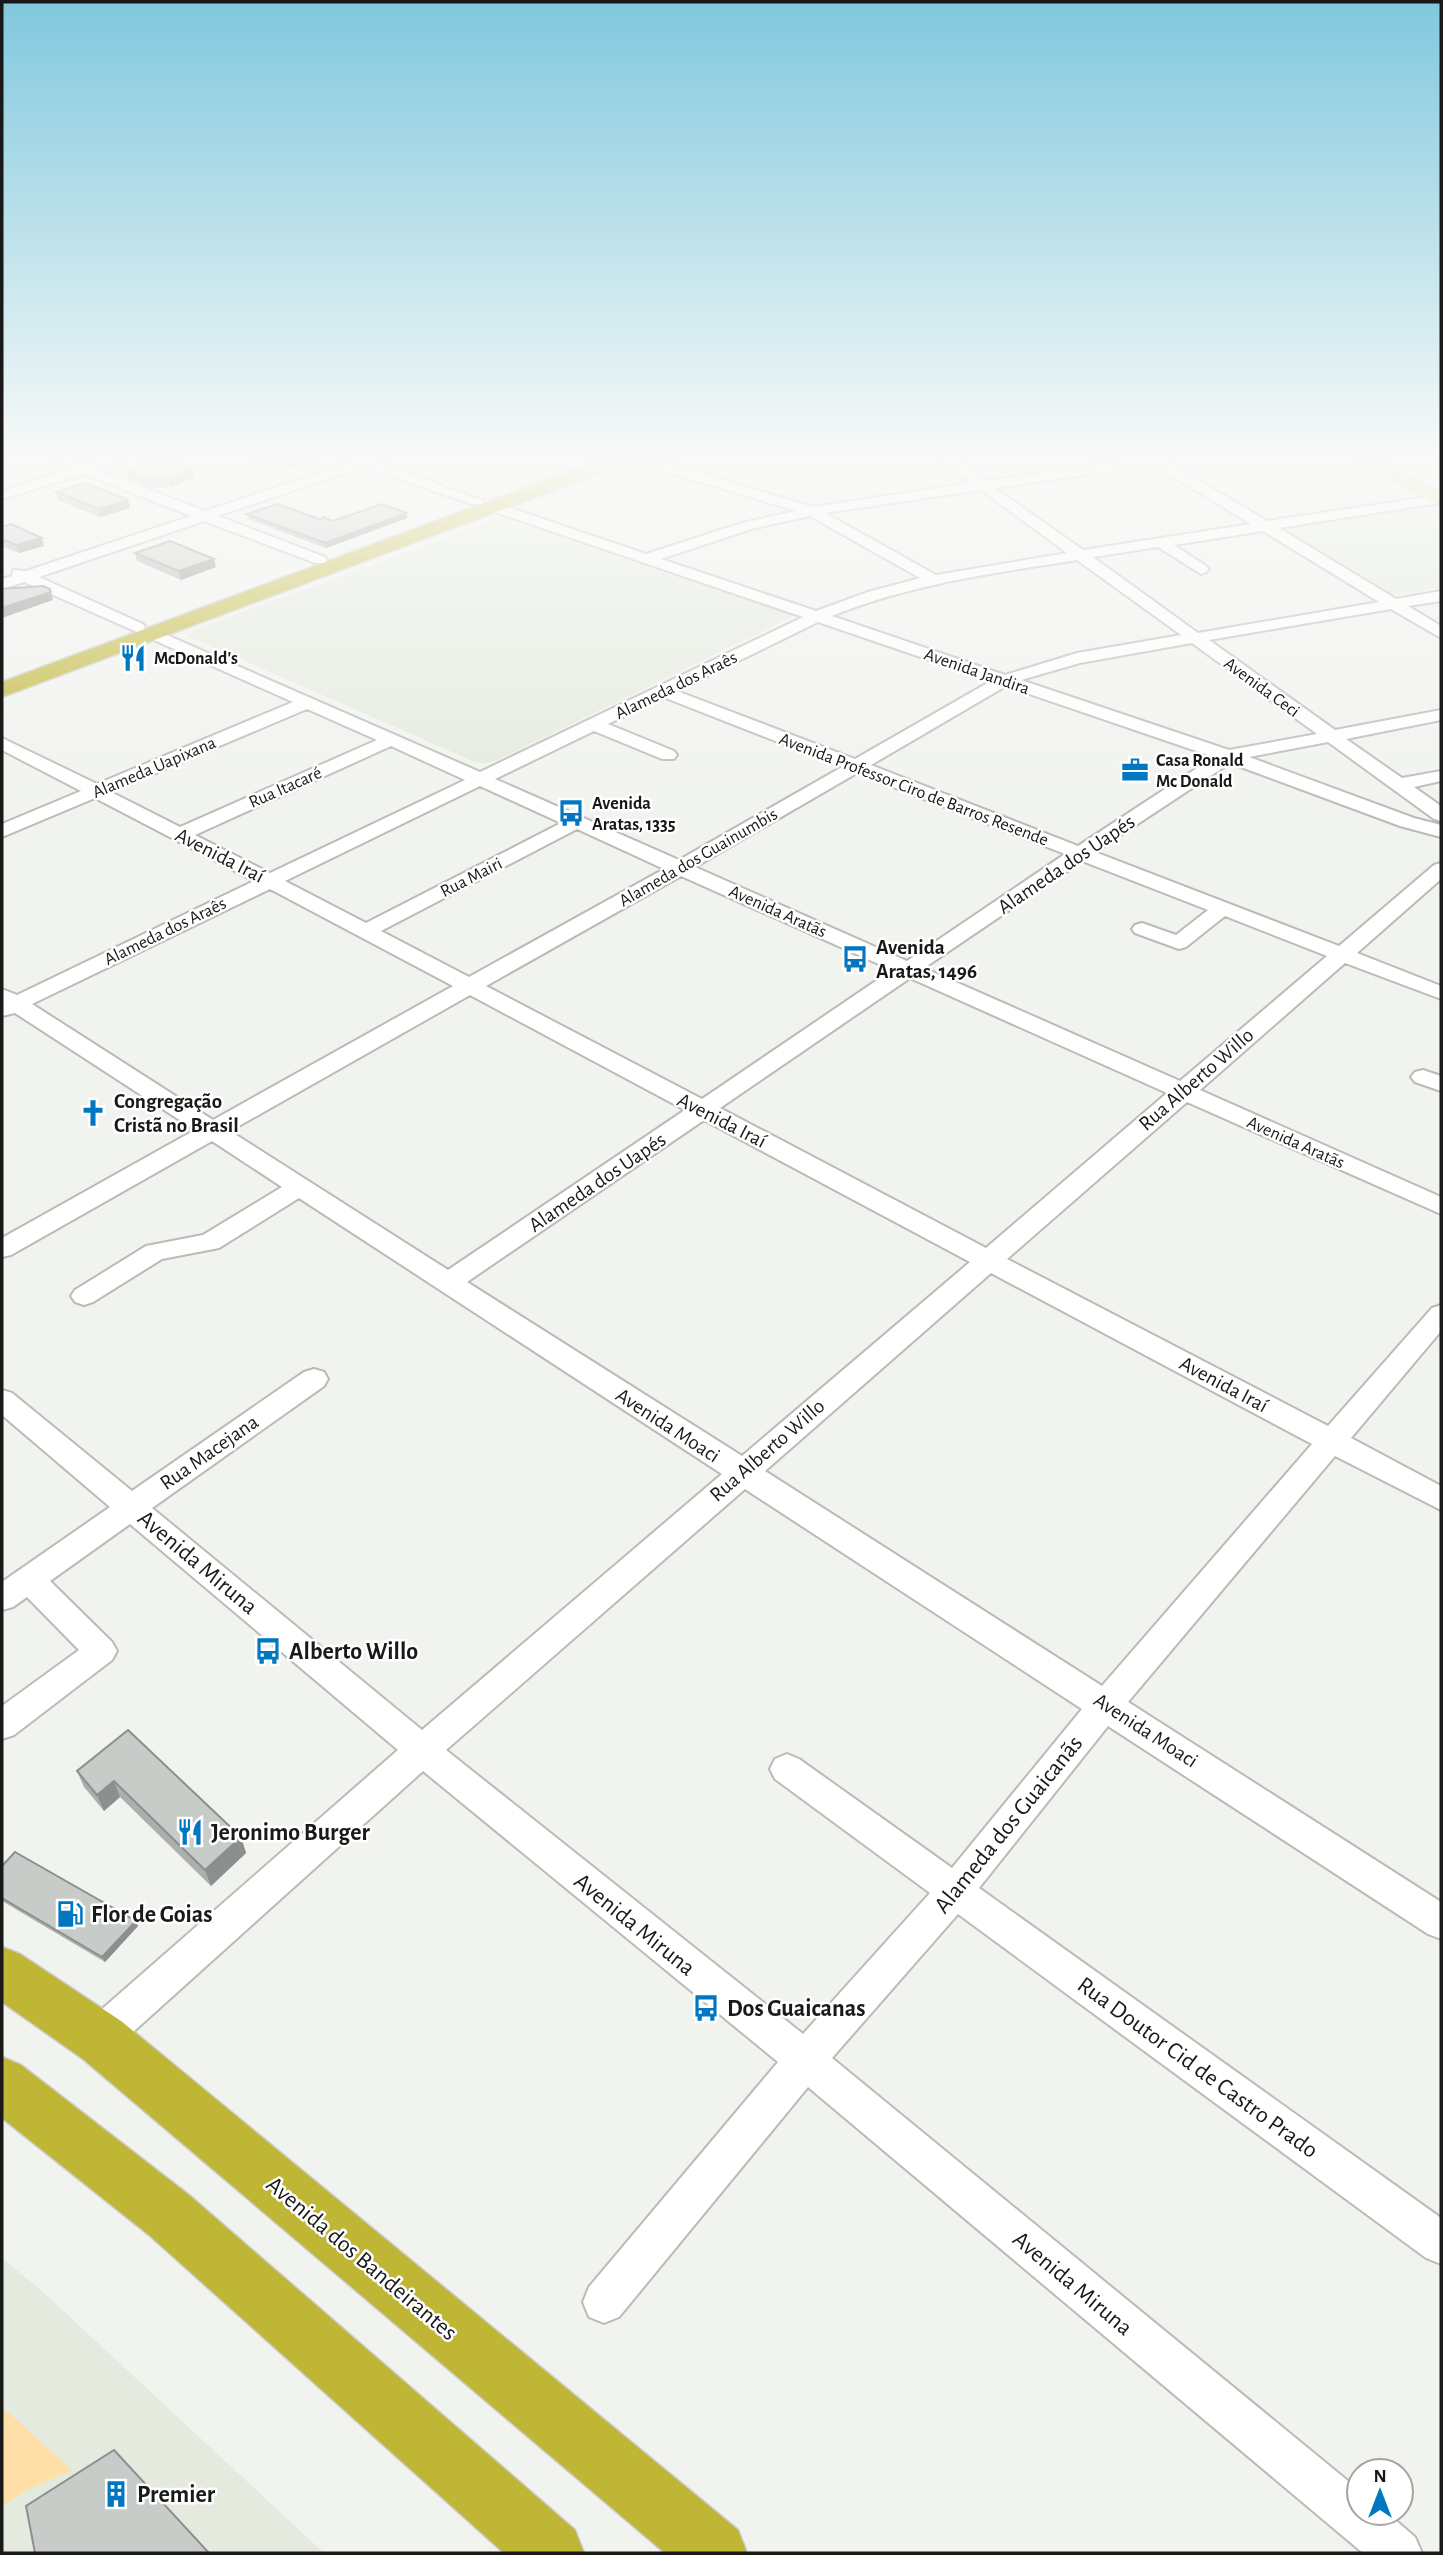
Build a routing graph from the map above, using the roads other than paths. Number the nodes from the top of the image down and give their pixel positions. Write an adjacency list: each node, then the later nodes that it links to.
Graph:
1 (31, 579): 11 (street, Avenida Aratãs)
2 (272, 579): 11 (highway)
3 (282, 579): 11 (highway)
4 (705, 579): 10 (street, Avenida Jandira)
5 (933, 579): 10 (street, Alameda dos Araês)
6 (1114, 579): 13 (street, Avenida Ceci)
7 (1352, 579): 9 (street)
8 (1441, 596): 9 (street, Alameda dos Guainumbis)
9 (1393, 604): 12 (street); 13 (street, Alameda dos Guainumbis)
10 (816, 617): 15 (street, Avenida Jandira); 17 (street, Alameda dos Araês)
11 (145, 630): 14 (highway); 16 (highway); 18 (street, Avenida Aratãs)
12 (1441, 633)
13 (1194, 637): 15 (street, Alameda dos Guainumbis); 21 (street, Avenida Ceci)
14 (2, 677)
15 (1004, 680): 25 (street, Avenida Jandira); 26 (street, Alameda dos Guainumbis)
16 (2, 690)
17 (662, 691): 20 (street, Alameda dos Araês); 26 (street, Avenida Professor Ciro de Barros Resende)
18 (306, 703): 22 (street, Avenida Aratãs); 30 (street, Alameda Uapixana)
19 (1441, 715): 21 (street, Alameda dos Uapés)
20 (594, 725): 24 (street); 28 (street, Alameda dos Araês)
21 (1330, 737): 25 (street, Alameda dos Uapés); 29 (street, Avenida Ceci)
22 (391, 740): 28 (street, Avenida Aratãs); 36 (street, Rua Itacaré)
23 (2, 743): 30 (street, Avenida Iraí)
24 (668, 755)
25 (1228, 757): 31 (street, Avenida Jandira); 37 (street, Alameda dos Uapés)
26 (858, 766): 37 (street, Avenida Professor Ciro de Barros Resende); 38 (street, Alameda dos Guainumbis)
27 (1441, 776): 29 (street)
28 (482, 780): 33 (street, Avenida Aratãs); 40 (street, Alameda dos Araês)
29 (1399, 784): 32 (street, Avenida Ceci)
30 (96, 792): 34 (street, Alameda Uapixana); 36 (street, Avenida Iraí)
31 (1379, 812): 32 (street, Avenida Jandira); 35 (street, Avenida Jandira)
32 (1436, 812)
33 (577, 822): 38 (street, Avenida Aratãs); 43 (street, Rua Mairi)
34 (2, 831)
35 (1441, 831)
36 (180, 835): 40 (street, Avenida Iraí)
37 (1080, 853): 41 (street, Avenida Professor Ciro de Barros Resende); 45 (street, Alameda dos Uapés)
38 (680, 868): 45 (street, Avenida Aratãs); 46 (street, Alameda dos Guainumbis)
39 (1441, 869): 44 (street, Rua Alberto Willo)
40 (270, 881): 43 (street, Avenida Iraí); 48 (street, Alameda dos Araês)
41 (1223, 908): 42 (street); 44 (street, Avenida Professor Ciro de Barros Resende)
42 (1142, 929)
43 (364, 932): 46 (street, Avenida Iraí)
44 (1341, 954): 47 (street, Avenida Professor Ciro de Barros Resende); 49 (street, Rua Alberto Willo)
45 (909, 970): 49 (street, Avenida Aratãs); 50 (street, Alameda dos Uapés)
46 (467, 987): 50 (street, Avenida Iraí); 51 (street, Alameda dos Guainumbis)
47 (1441, 993)
48 (6, 1003): 51 (street, Avenida Moaci)
49 (1182, 1091): 53 (street, Avenida Aratãs); 55 (street, Rua Alberto Willo)
50 (702, 1111): 55 (street, Avenida Iraí); 56 (street, Alameda dos Uapés)
51 (211, 1129): 52 (street, Avenida Moaci); 54 (street, Alameda dos Guainumbis)
52 (299, 1187): 56 (street, Avenida Moaci); 57 (street)
53 (1441, 1206)
54 (8, 1236)
55 (988, 1259): 61 (street, Avenida Iraí); 62 (street, Rua Alberto Willo)
56 (447, 1283): 62 (street, Avenida Moaci)
57 (84, 1296)
58 (1441, 1314): 61 (street, Alameda dos Guaicanãs)
59 (314, 1379): 64 (street, Rua Macejana)
60 (2, 1400): 64 (street, Avenida Miruna)
61 (1332, 1442): 63 (street, Avenida Iraí); 67 (street, Alameda dos Guaicanãs)
62 (742, 1472): 67 (street, Avenida Moaci); 69 (street, Rua Alberto Willo)
63 (1441, 1499)
64 (131, 1507): 65 (street, Rua Macejana); 69 (street, Avenida Miruna)
65 (28, 1579): 66 (street, Rua Macejana); 68 (street)
66 (2, 1598)
67 (1106, 1704): 71 (street, Alameda dos Guaicanãs); 72 (street, Avenida Moaci)
68 (2, 1725)
69 (422, 1750): 74 (street, Rua Alberto Willo); 75 (street, Avenida Miruna)
70 (787, 1769): 71 (street, Rua Doutor Cid de Castro Prado)
71 (954, 1892): 75 (street, Alameda dos Guaicanãs); 77 (street, Rua Doutor Cid de Castro Prado)
72 (1441, 1922)
73 (2, 1972): 74 (highway, Avenida dos Bandeirantes)
74 (99, 2037): 80 (highway, Avenida dos Bandeirantes)
75 (804, 2060): 78 (street, Alameda dos Guaicanãs); 81 (street, Avenida Miruna)
76 (2, 2084): 79 (highway)
77 (1441, 2243)
78 (604, 2302)
79 (552, 2553)
80 (715, 2553)
81 (1399, 2553)

